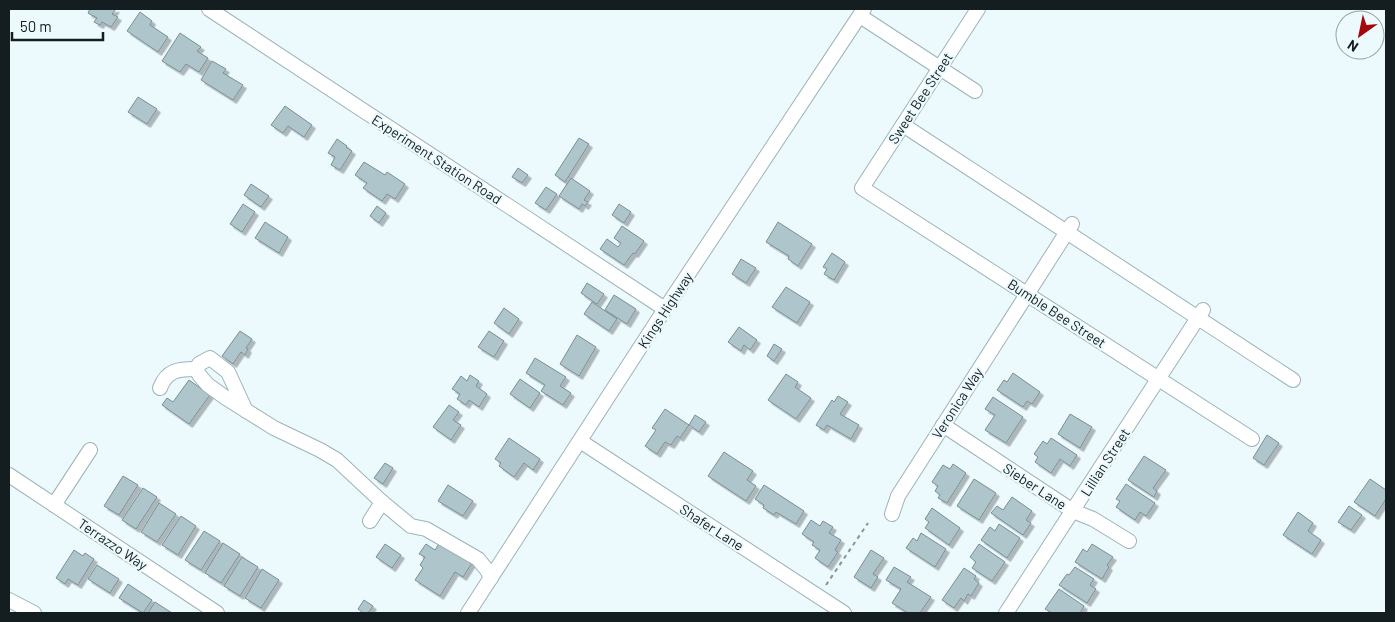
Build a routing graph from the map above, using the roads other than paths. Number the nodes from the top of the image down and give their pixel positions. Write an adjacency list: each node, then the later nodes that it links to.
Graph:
1 (208, 9): 10 (street, Experiment Station Road)
2 (978, 9): 4 (street, Sweet Bee Street)
3 (862, 12): 4 (street); 10 (street, Kings Highway)
4 (940, 68): 5 (street); 6 (street, Sweet Bee Street)
5 (975, 91)
6 (903, 125): 7 (street, Sweet Bee Street); 8 (street)
7 (862, 188): 9 (street, Bumble Bee Street)
8 (1070, 228): 9 (street, Veronica Way); 11 (street)
9 (1027, 294): 13 (street, Bumble Bee Street); 17 (street, Veronica Way)
10 (665, 309): 19 (street, Kings Highway)
11 (1201, 314): 13 (street, Lillian Street); 14 (street)
12 (196, 369): 15 (street); 16 (street); 16 (street)
13 (1159, 378): 18 (street, Bumble Bee Street); 24 (street, Lillian Street)
14 (1293, 380)
15 (160, 388)
16 (246, 411): 22 (street)
17 (943, 425): 24 (street, Sieber Lane); 25 (street, Veronica Way)
18 (1252, 438)
19 (580, 441): 28 (street, Kings Highway); 33 (street, Shafer Lane)
20 (90, 450): 23 (street)
21 (9, 475): 23 (street, Terrazzo Way)
22 (382, 502): 26 (street); 28 (street)
23 (54, 505): 31 (street, Terrazzo Way)
24 (1073, 511): 27 (street, Sieber Lane); 34 (street, Lillian Street)
25 (892, 514)
26 (370, 521)
27 (1129, 541)
28 (491, 578): 32 (street, Kings Highway)
29 (9, 600): 30 (street)
30 (34, 613)
31 (217, 613)
32 (468, 613)
33 (844, 613)
34 (1006, 613)

